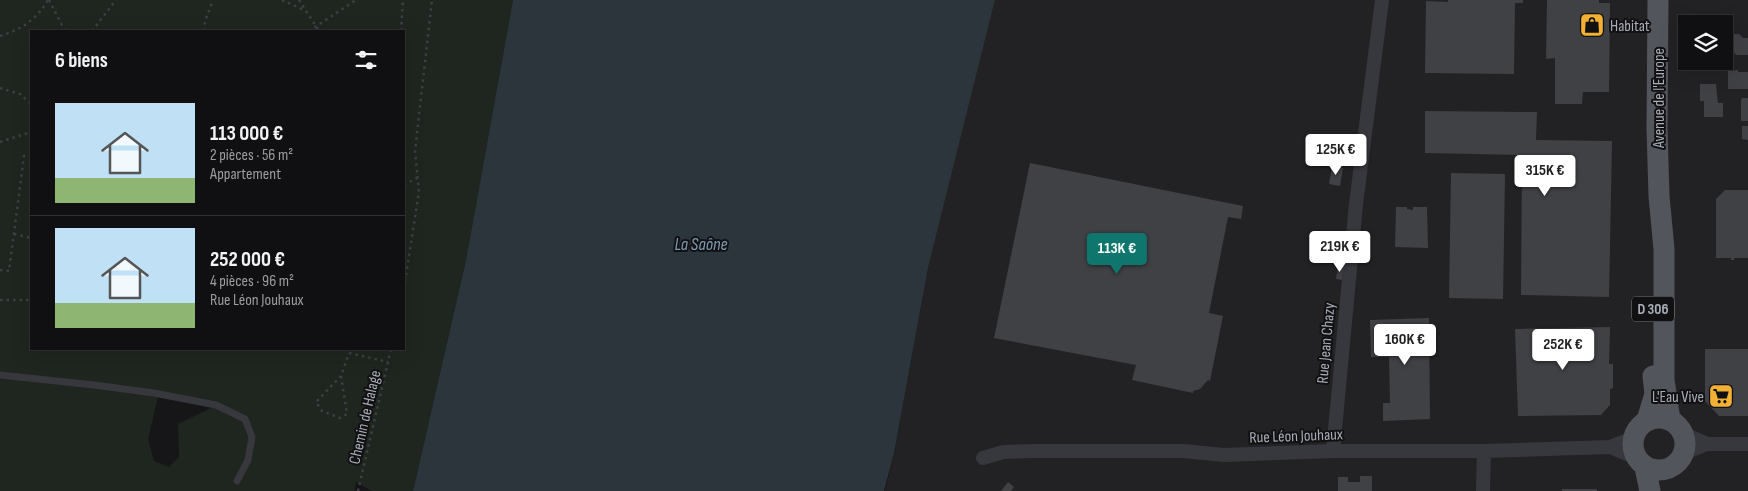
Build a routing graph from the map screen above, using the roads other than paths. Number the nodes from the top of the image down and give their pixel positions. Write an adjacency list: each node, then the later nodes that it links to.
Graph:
1 (1382, 0): 10 (street, Rue Jean Chazy)
2 (1658, 0): 3 (main road, Avenue de l'Europe / D 306)
3 (1659, 196): 5 (main road, Avenue de l'Europe / D 306); 6 (main road, Avenue de l'Europe / D 306)
4 (0, 375): 15 (lane)
5 (1647, 420): 6 (main road); 12 (main road)
6 (1679, 435): 7 (street); 7 (street); 14 (main road)
7 (1706, 444): 8 (street)
8 (1748, 444)
9 (1610, 447): 11 (street, Rue Léon Jouhaux); 12 (street, Rue Léon Jouhaux); 12 (street, Rue Léon Jouhaux)
10 (1333, 450): 11 (street, Rue Léon Jouhaux); 13 (street, Rue Léon Jouhaux)
11 (1484, 451): 16 (street)
12 (1638, 454): 14 (main road); 17 (main road)
13 (984, 458)
14 (1668, 469): 18 (main road)
15 (237, 481)
16 (1483, 491)
17 (1650, 491)
18 (1663, 491)

